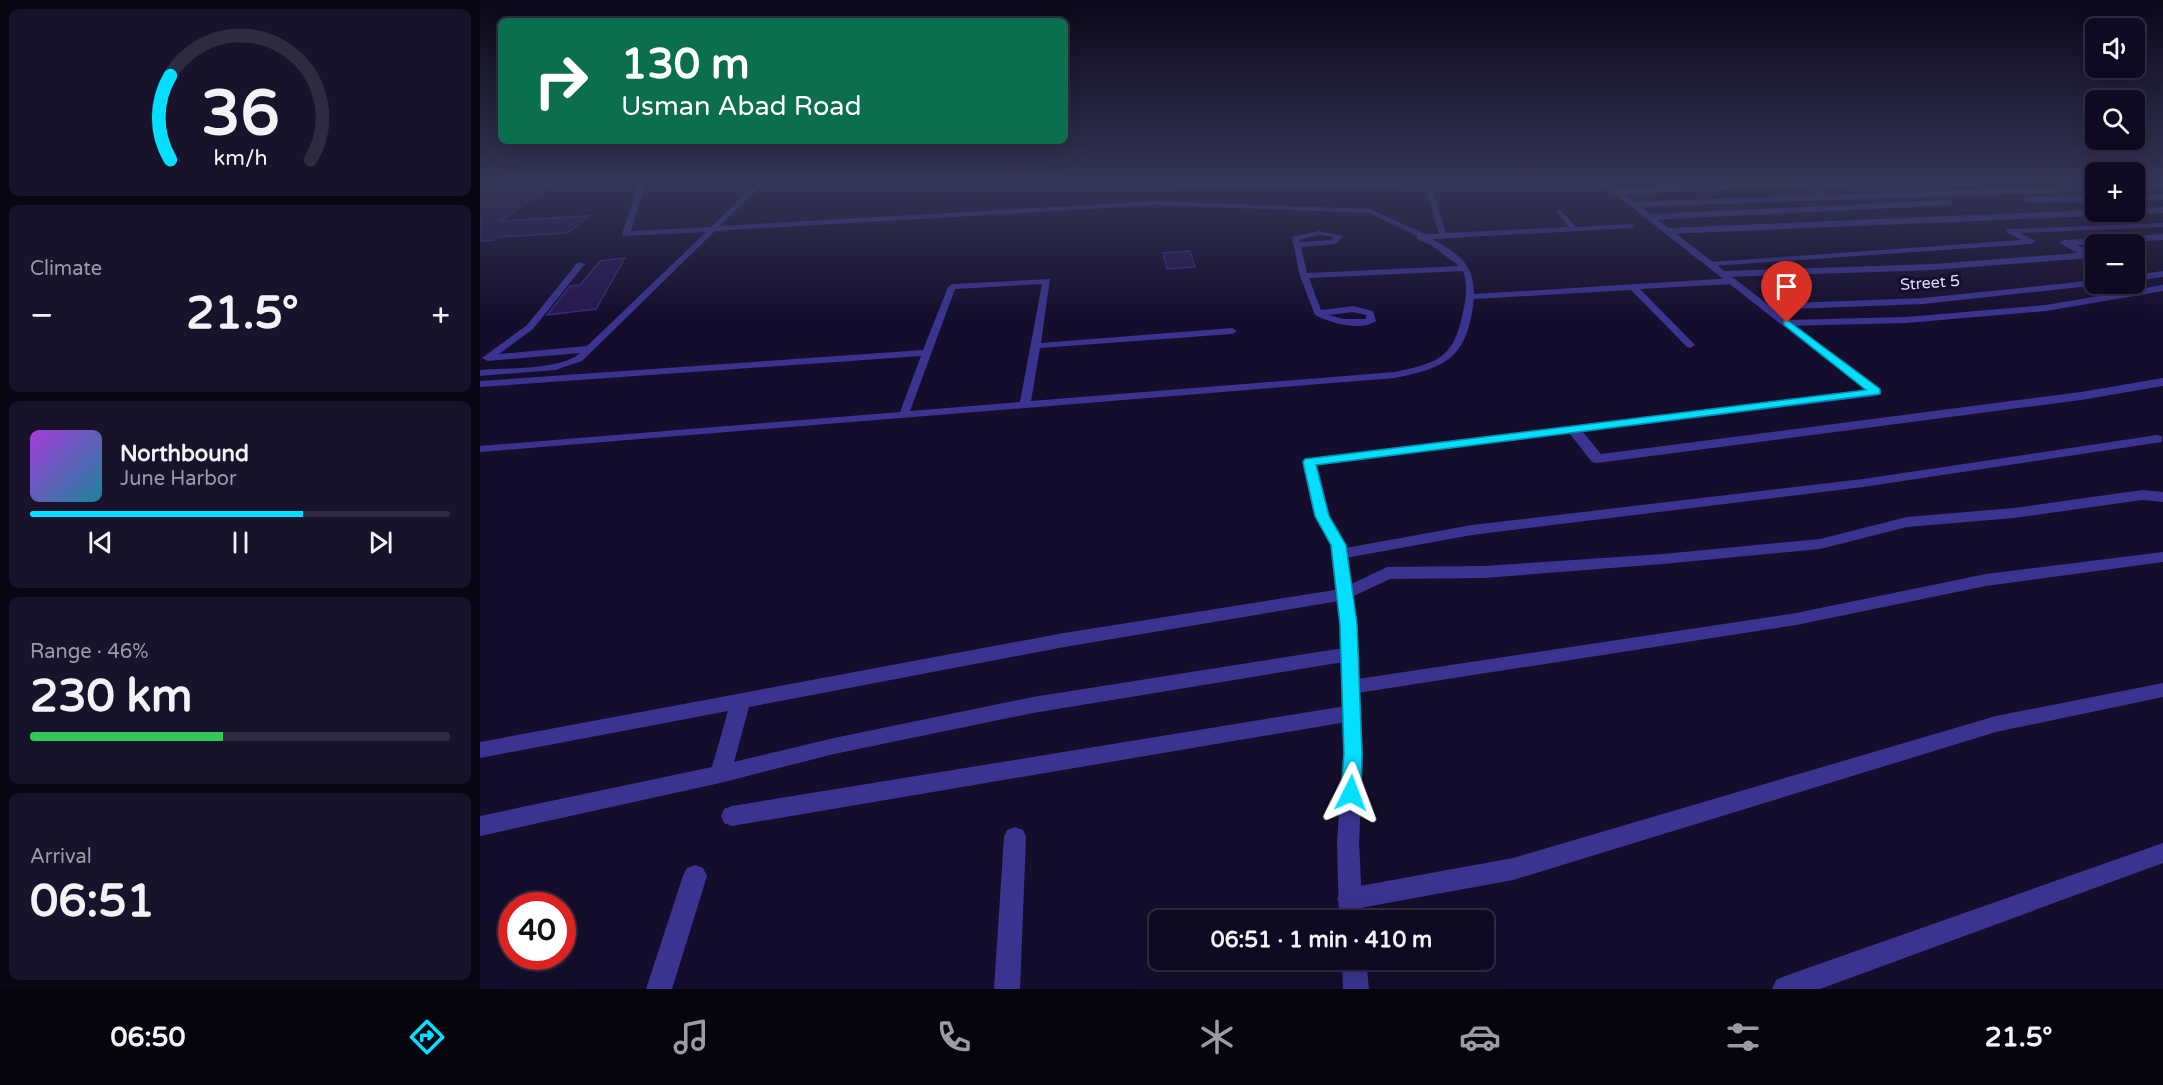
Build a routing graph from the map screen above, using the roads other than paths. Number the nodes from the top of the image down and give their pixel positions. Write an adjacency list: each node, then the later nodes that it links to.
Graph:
1 (628, 226): 11 (lane)
2 (717, 226): 11 (lane)
3 (762, 226): 11 (lane)
4 (1403, 226): 15 (lane)
5 (1440, 226): 14 (lane)
6 (1572, 226): 12 (lane)
7 (1628, 226): 12 (lane)
8 (1662, 226): 13 (street)
9 (1785, 226): 13 (street)
10 (2134, 226): 19 (lane)
11 (714, 229): 35 (lane)
12 (1574, 229): 14 (lane)
13 (1668, 231): 19 (street)
14 (1443, 236): 15 (lane)
15 (1420, 237): 20 (lane)
16 (2163, 237): 24 (street)
17 (1297, 245): 22 (lane)
18 (581, 264): 37 (lane)
19 (1712, 264): 24 (street)
20 (1466, 268): 22 (lane); 28 (lane)
21 (2163, 274): 23 (street)
22 (1304, 276): 30 (lane)
23 (2145, 276)
24 (1728, 277): 26 (lane); 29 (street)
25 (2085, 284): 29 (street, Street 5)
26 (1633, 287): 28 (lane); 33 (lane)
27 (2163, 288): 31 (street)
28 (1469, 297): 41 (lane)
29 (1766, 307): 31 (street)
30 (1318, 313): 30 (lane)
31 (1787, 323): 43 (street)
32 (1232, 331): 34 (lane)
33 (1690, 345)
34 (1035, 346): 36 (lane); 41 (lane)
35 (589, 349): 37 (lane); 38 (lane)
36 (927, 353): 40 (lane); 42 (lane)
37 (483, 360)
38 (480, 373)
39 (2163, 382): 43 (street)
40 (480, 384)
41 (1025, 403): 42 (lane)
42 (904, 414): 45 (lane)
43 (1573, 429): 47 (street)
44 (2157, 439): 47 (street)
45 (480, 449)
46 (2163, 498): 49 (street)
47 (1340, 554): 49 (street)
48 (2163, 557): 51 (street)
49 (1345, 594): 50 (street); 53 (street)
50 (1350, 654): 51 (street); 56 (street)
51 (1351, 687): 54 (street)
52 (2163, 690): 62 (street)
53 (741, 701): 55 (street); 56 (street)
54 (1352, 713): 57 (street); 62 (street)
55 (480, 750)
56 (720, 774): 58 (street)
57 (732, 816)
58 (480, 826)
59 (1015, 837): 66 (street)
60 (2163, 853): 68 (street)
61 (695, 876): 65 (street)
62 (1349, 899): 63 (street)
63 (1350, 910)
64 (1355, 970): 67 (street)
65 (659, 989)
66 (1007, 989)
67 (1356, 989)
68 (1785, 989)

